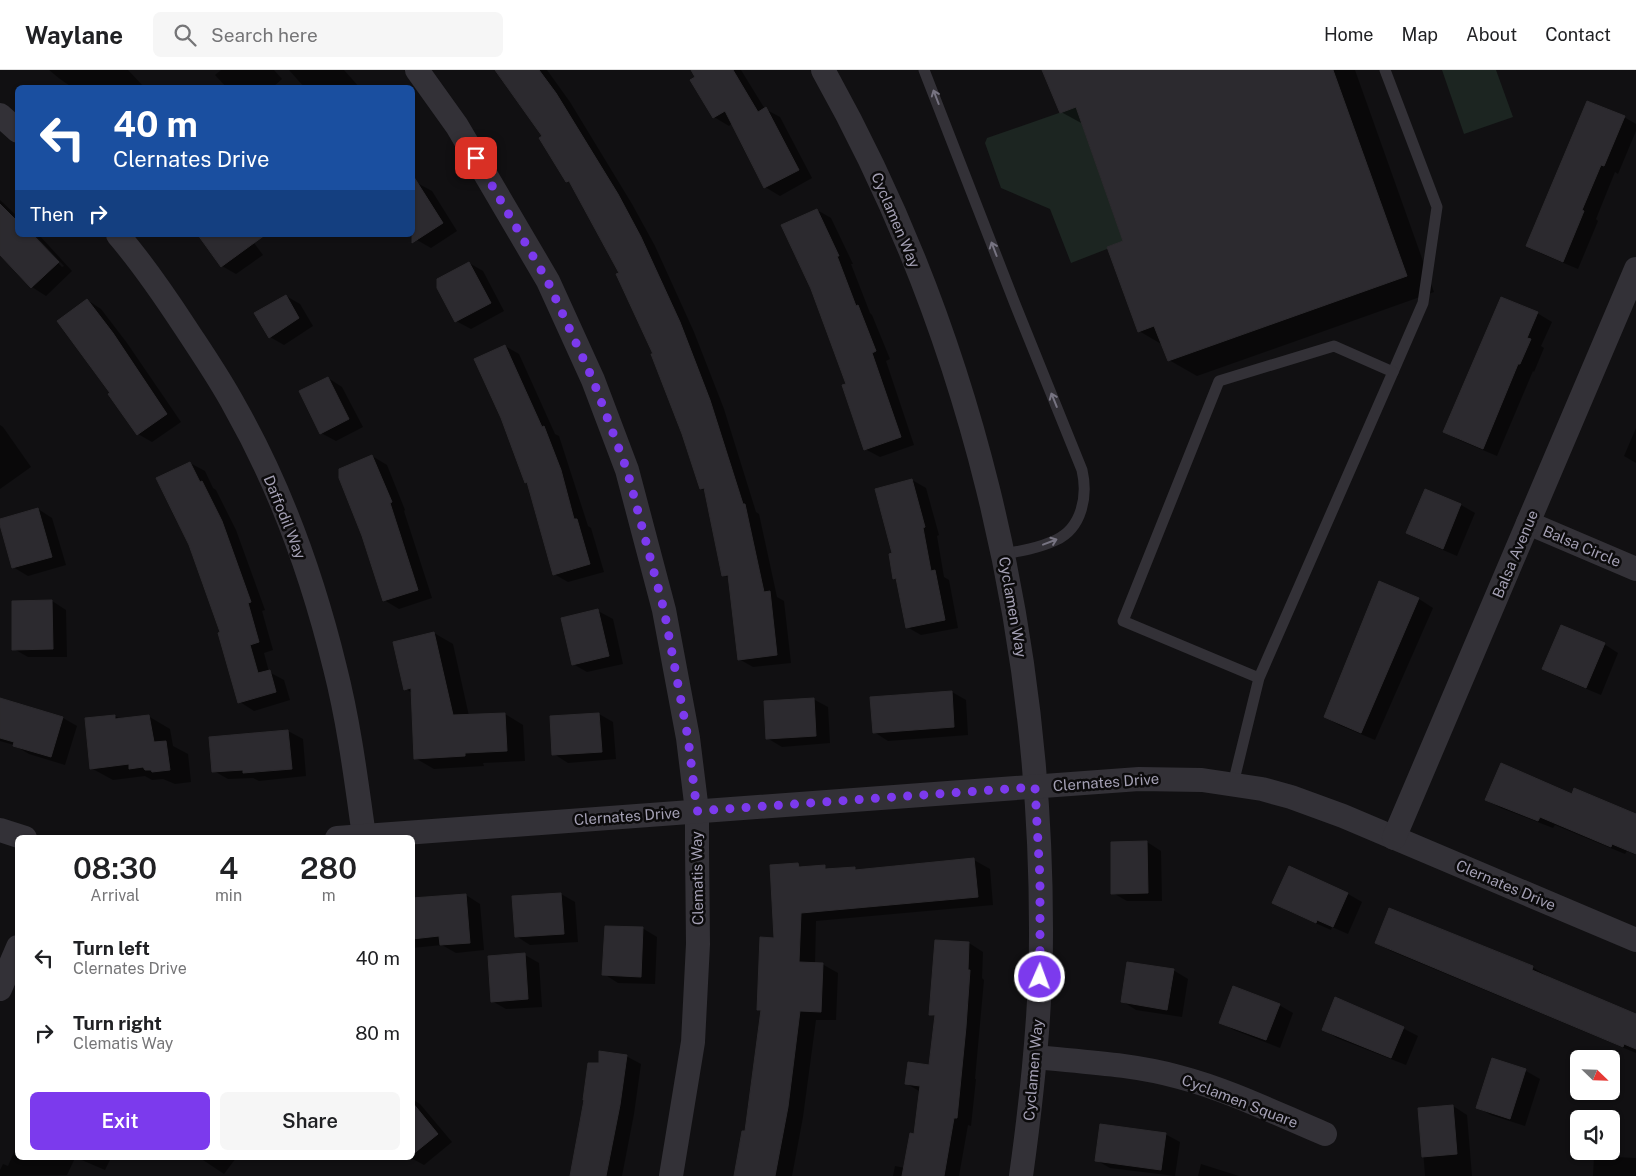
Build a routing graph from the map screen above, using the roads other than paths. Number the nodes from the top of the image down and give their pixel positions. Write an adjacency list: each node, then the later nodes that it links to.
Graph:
1 (417, 70): 16 (street, Clematis Way)
2 (823, 70): 11 (street, Cyclamen Way)
3 (924, 70): 11 (lane, one-way to 3)
4 (1384, 70): 9 (lane)
5 (0, 116): 6 (street)
6 (15, 128)
7 (120, 237): 19 (street, Daffodil Way)
8 (1636, 269): 10 (street, Balsa Avenue)
9 (1393, 372): 13 (lane); 13 (lane)
10 (1528, 523): 12 (street, Balsa Circle); 21 (street, Balsa Avenue)
11 (1003, 554): 15 (street, Cyclamen Way)
12 (1636, 569)
13 (1259, 678): 14 (lane)
14 (1233, 784): 15 (street, Clernates Drive); 21 (street, Clernates Drive)
15 (1035, 787): 16 (street, Clernates Drive); 25 (street, Cyclamen Way)
16 (697, 811): 20 (street, Clernates Drive); 27 (street, Clematis Way)
17 (0, 830): 18 (street)
18 (16, 835)
19 (364, 835)
20 (377, 835)
21 (1394, 838): 22 (street, Clernates Drive)
22 (1636, 940)
23 (15, 954): 24 (street)
24 (0, 989)
25 (1035, 1058): 26 (street, Cyclamen Square); 28 (street, Cyclamen Way)
26 (1325, 1134)
27 (671, 1176)
28 (1021, 1176)

